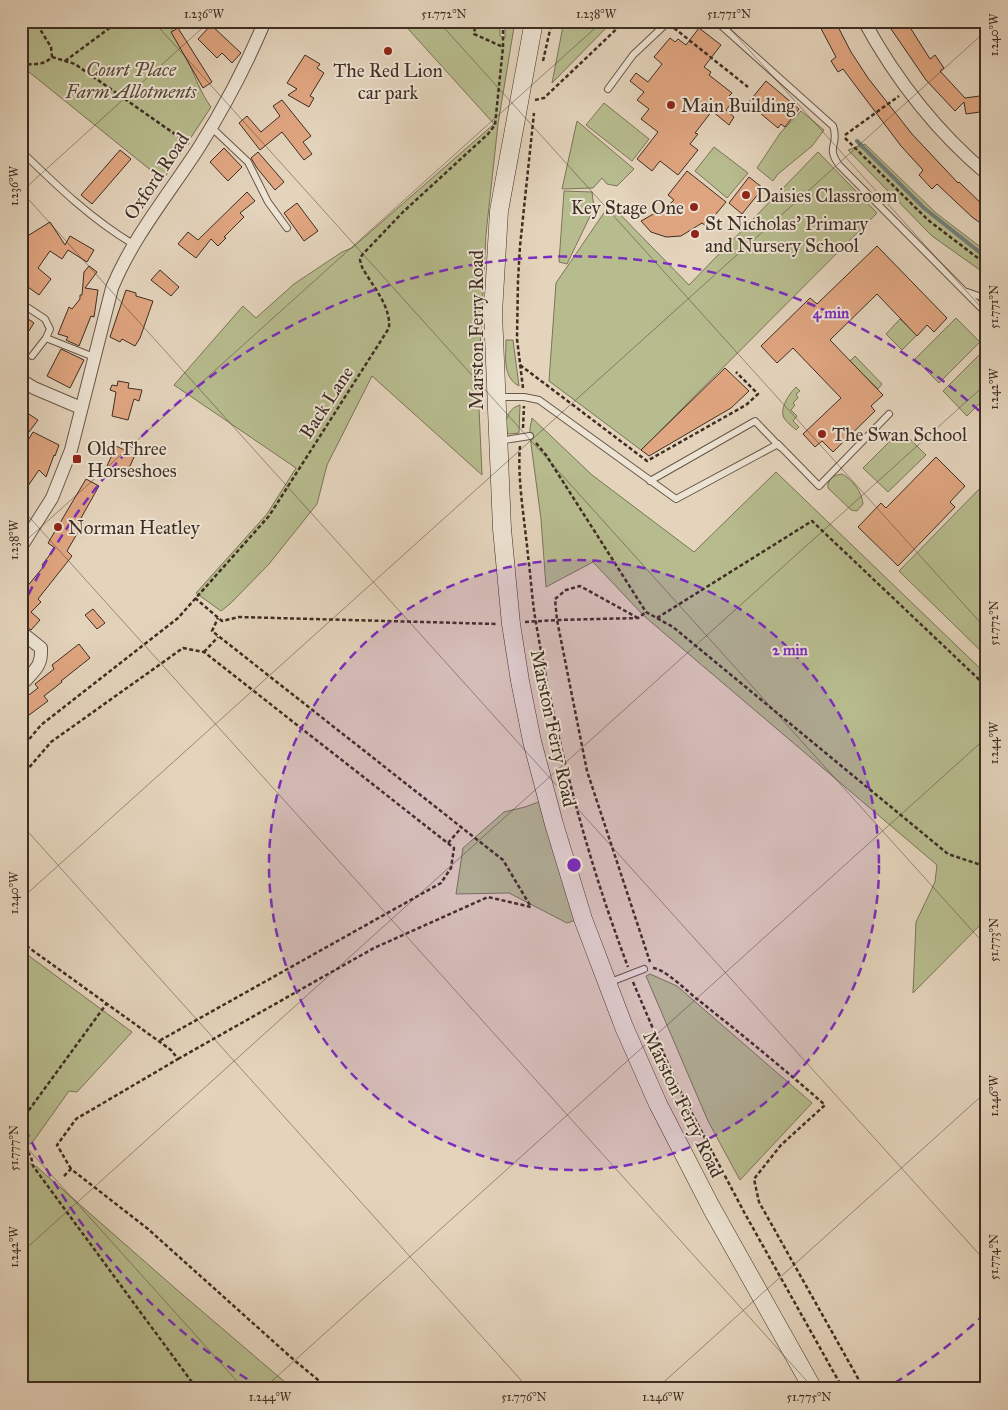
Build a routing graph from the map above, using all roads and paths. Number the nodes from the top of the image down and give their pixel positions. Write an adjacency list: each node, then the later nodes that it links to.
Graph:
1 (35, 21): 13 (path)
2 (120, 21): 14 (path)
3 (265, 21): 23 (street, Oxford Road)
4 (476, 21): 12 (path)
5 (503, 21): 12 (path, Back Lane)
6 (534, 21): 42 (main road, Marston Ferry Road)
7 (552, 21): 16 (path)
8 (625, 21): 21 (path)
9 (716, 21): 22 (lane)
10 (864, 21): 19 (street)
11 (668, 22): 17 (path); 18 (lane)
12 (503, 47): 52 (path, Back Lane)
13 (52, 56): 14 (path); 15 (path)
14 (65, 61): 25 (path)
15 (21, 64)
16 (542, 65)
17 (748, 87)
18 (608, 89)
19 (909, 90): 24 (path); 27 (street)
20 (537, 91): 21 (path)
21 (535, 100): 38 (path)
22 (833, 126): 24 (path); 31 (lane)
23 (211, 128): 28 (lane); 29 (street, Oxford Road)
24 (843, 136): 30 (path)
25 (188, 144)
26 (21, 151): 29 (lane)
27 (985, 169)
28 (287, 228)
29 (133, 244): 37 (street, Oxford Road)
30 (987, 265)
31 (966, 291): 32 (lane); 34 (lane)
32 (987, 299)
33 (21, 303): 35 (lane)
34 (987, 314)
35 (46, 338): 36 (lane); 37 (lane)
36 (32, 356)
37 (94, 357): 43 (street, Oxford Road)
38 (520, 365): 39 (path); 41 (path)
39 (736, 372)
40 (21, 380): 43 (street)
41 (523, 388)
42 (496, 397): 48 (main road, Marston Ferry Road); 50 (lane)
43 (81, 408): 51 (street, Oxford Road)
44 (524, 408): 47 (path)
45 (889, 414): 49 (lane)
46 (530, 436): 47 (lane); 53 (path)
47 (522, 437): 48 (lane); 58 (path)
48 (498, 441): 59 (main road, Marston Ferry Road)
49 (784, 451): 50 (lane); 50 (lane)
50 (650, 481)
51 (21, 547)
52 (195, 598): 54 (path); 65 (path, Back Lane)
53 (646, 612): 55 (path); 56 (path)
54 (218, 618): 59 (path); 61 (path)
55 (638, 618): 57 (path); 57 (path)
56 (657, 618): 64 (path); 69 (path)
57 (557, 620): 58 (path); 85 (path)
58 (536, 622): 59 (path); 72 (path)
59 (511, 624): 73 (main road, Marston Ferry Road)
60 (21, 632): 63 (street)
61 (218, 636): 62 (path); 67 (path)
62 (204, 652): 66 (path); 68 (path)
63 (25, 681)
64 (987, 687)
65 (21, 749)
66 (21, 777)
67 (462, 827): 68 (path); 76 (path)
68 (448, 844): 75 (path)
69 (987, 864)
70 (21, 942): 74 (path)
71 (644, 969): 72 (lane)
72 (631, 974): 73 (lane); 84 (path)
73 (607, 983): 83 (main road, Marston Ferry Road)
74 (106, 1003): 75 (path); 77 (path)
75 (159, 1041): 76 (path)
76 (178, 1060): 79 (path)
77 (21, 1121)
78 (21, 1141): 81 (path)
79 (71, 1169): 80 (path); 82 (path)
80 (64, 1176)
81 (197, 1389)
82 (329, 1389)
83 (813, 1389)
84 (843, 1389)
85 (864, 1389)

